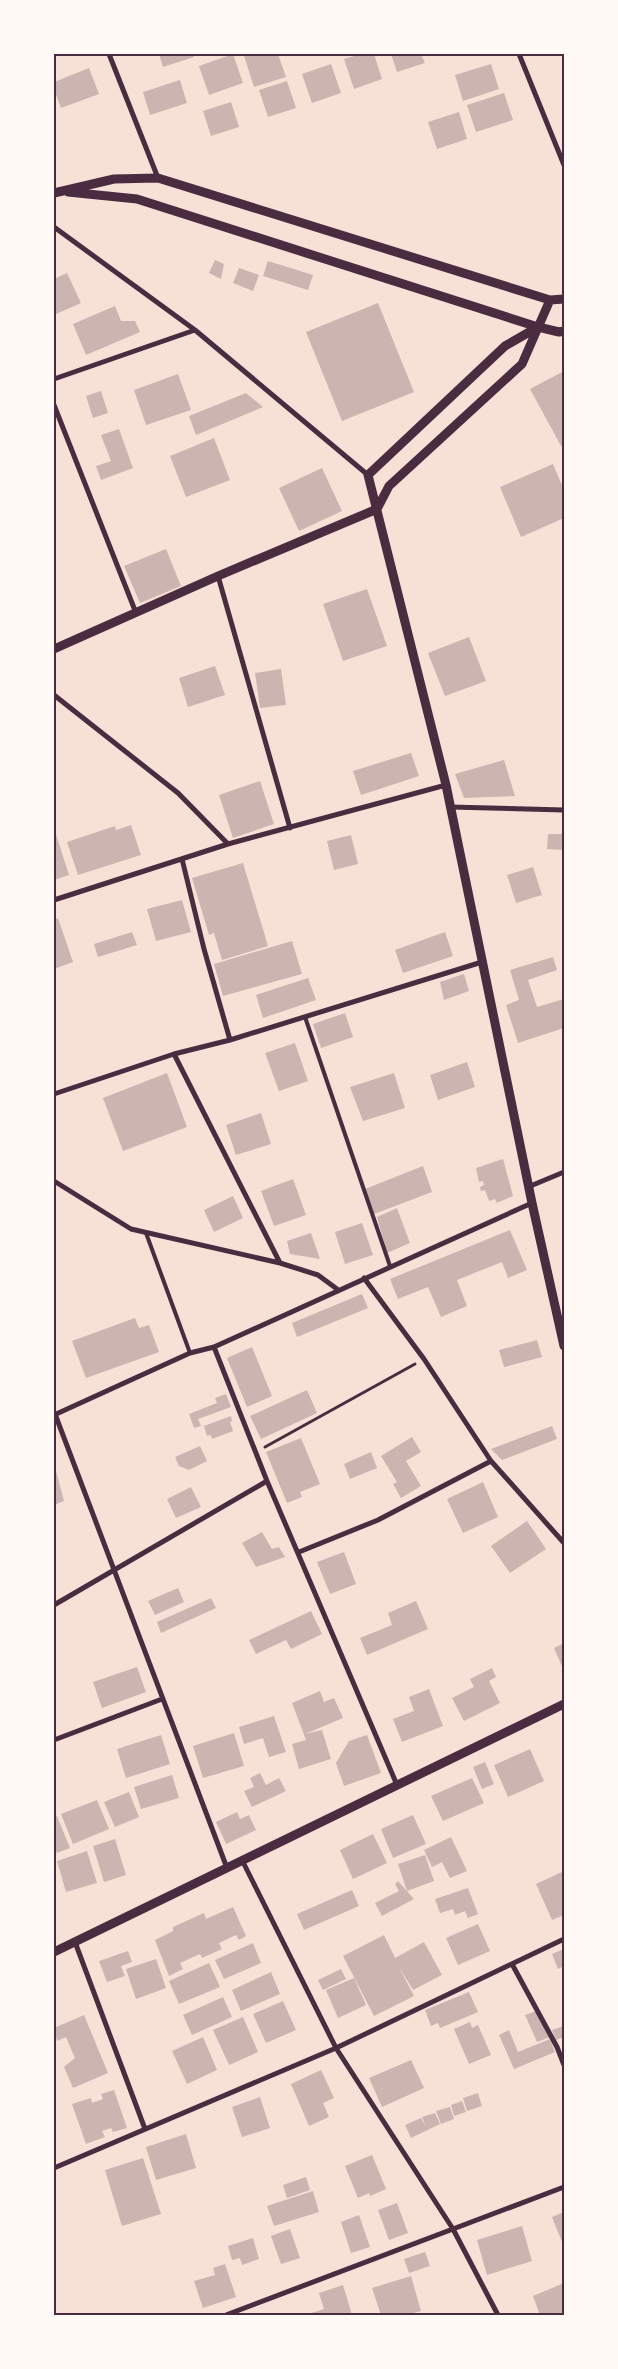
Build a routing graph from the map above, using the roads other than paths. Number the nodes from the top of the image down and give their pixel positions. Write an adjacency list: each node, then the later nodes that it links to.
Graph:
1 (109, 54): 4 (street)
2 (519, 54): 3 (street)
3 (564, 165)
4 (158, 178): 5 (street); 8 (street)
5 (57, 192): 9 (street)
6 (54, 227): 10 (street)
7 (564, 299): 8 (street)
8 (550, 300): 9 (street)
9 (538, 327): 11 (street); 14 (street); 15 (street)
10 (195, 330): 12 (street); 14 (street)
11 (564, 331)
12 (54, 379)
13 (54, 405): 17 (street)
14 (368, 475): 15 (street)
15 (377, 509): 16 (street); 20 (street)
16 (218, 576): 17 (street); 23 (street)
17 (136, 614): 18 (street)
18 (54, 649)
19 (54, 695): 24 (street)
20 (446, 786): 21 (street); 23 (street)
21 (450, 807): 22 (street); 27 (street)
22 (564, 810)
23 (290, 828): 24 (street)
24 (228, 844): 25 (street)
25 (182, 859): 26 (street); 29 (street)
26 (54, 900)
27 (482, 962): 28 (street); 34 (street)
28 (305, 1017): 29 (street); 38 (lane)
29 (230, 1040): 30 (street)
30 (174, 1054): 31 (street); 37 (street)
31 (54, 1094)
32 (564, 1172): 34 (street)
33 (54, 1181): 36 (street)
34 (528, 1187): 35 (street)
35 (532, 1203): 38 (street); 41 (street)
36 (146, 1233): 37 (street); 43 (lane)
37 (280, 1263): 40 (street)
38 (390, 1266): 39 (street)
39 (364, 1278): 40 (street); 45 (street)
40 (337, 1289): 42 (street)
41 (564, 1346)
42 (214, 1347): 43 (street); 46 (street)
43 (190, 1353): 44 (street)
44 (54, 1415): 49 (street)
45 (490, 1461): 47 (street); 48 (street)
46 (267, 1481): 48 (street); 49 (street)
47 (564, 1543)
48 (299, 1552): 54 (street)
49 (114, 1572): 50 (street); 51 (street)
50 (54, 1605)
51 (162, 1699): 53 (street); 56 (street)
52 (564, 1704): 54 (street)
53 (54, 1740)
54 (397, 1785): 55 (street)
55 (242, 1860): 56 (street); 61 (street)
56 (227, 1868): 58 (street)
57 (564, 1939): 60 (street)
58 (75, 1942): 59 (street); 63 (street)
59 (54, 1952)
60 (512, 1964): 61 (street); 62 (street)
61 (336, 2048): 63 (street); 66 (street)
62 (564, 2065)
63 (145, 2129): 64 (street)
64 (54, 2168)
65 (564, 2187): 66 (street)
66 (453, 2229): 67 (street); 68 (street)
67 (226, 2315)
68 (498, 2315)

